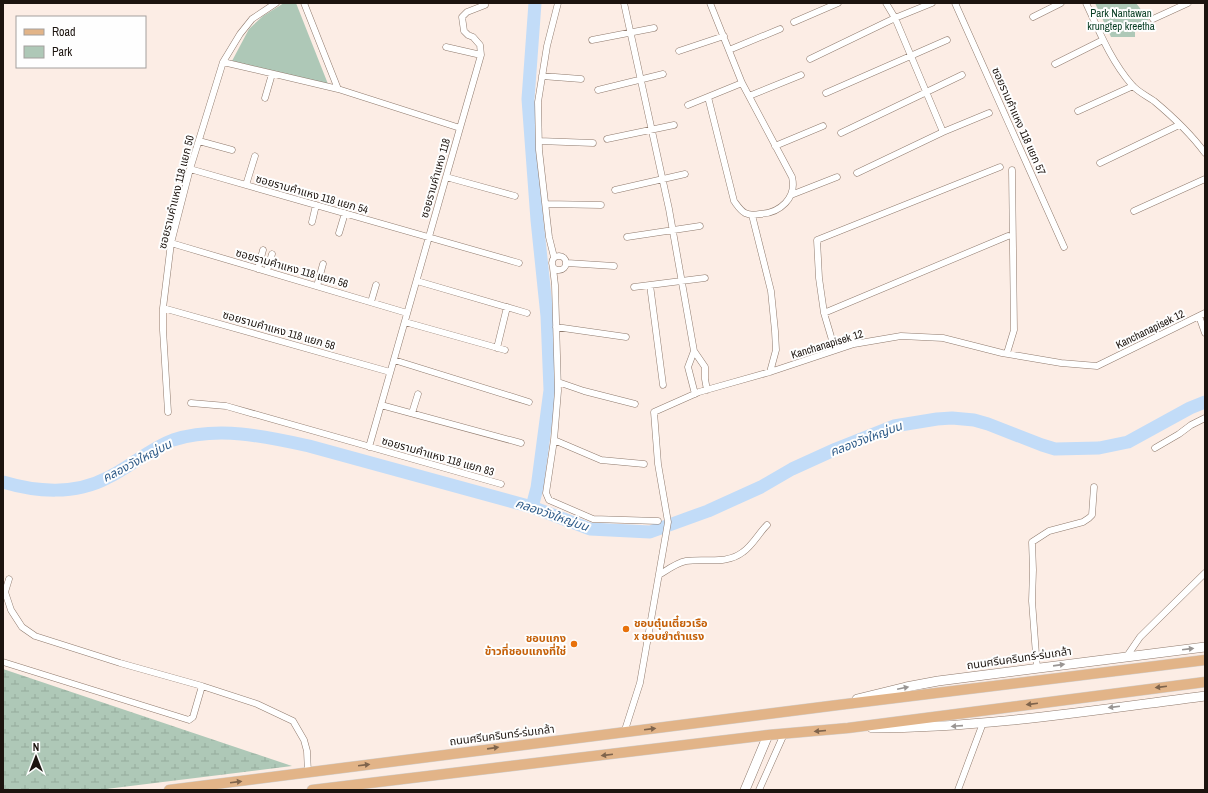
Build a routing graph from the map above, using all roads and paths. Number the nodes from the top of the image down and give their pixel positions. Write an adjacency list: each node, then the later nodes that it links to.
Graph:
1 (276, 3): 31 (street, ซอยรามคำแหง 118 แยก 50)
2 (304, 3): 42 (street)
3 (558, 3): 37 (street)
4 (624, 3): 20 (street)
5 (710, 3): 21 (street)
6 (838, 3): 17 (street)
7 (886, 3): 15 (street)
8 (932, 3): 15 (street)
9 (955, 3): 95 (street, ซอยรามคำแหง 118 แยก 57)
10 (1061, 3): 14 (street)
11 (1086, 3): 24 (street)
12 (1188, 3): 16 (street)
13 (485, 5): 28 (street)
14 (1033, 17)
15 (895, 18): 29 (street); 30 (street)
16 (1153, 19)
17 (794, 22)
18 (654, 28): 20 (street)
19 (780, 29): 26 (street)
20 (631, 32): 22 (street); 39 (street)
21 (724, 36): 26 (street); 27 (street)
22 (592, 40)
23 (947, 40): 29 (street)
24 (1103, 40): 32 (street); 41 (street)
25 (446, 47): 28 (street)
26 (729, 50): 40 (street)
27 (679, 51)
28 (481, 55): 55 (street)
29 (911, 56): 44 (street); 45 (street)
30 (810, 59)
31 (223, 62): 33 (street, ซอยรามคำแหง 118); 60 (street, ซอยรามคำแหง 118 แยก 50)
32 (1055, 64)
33 (272, 74): 42 (street, ซอยรามคำแหง 118); 48 (street)
34 (663, 74): 39 (street)
35 (801, 74): 46 (street)
36 (962, 75): 44 (street)
37 (542, 76): 38 (street); 61 (street)
38 (581, 79)
39 (641, 80): 43 (street); 56 (street)
40 (742, 83): 46 (street); 47 (street)
41 (1132, 86): 50 (street); 53 (street)
42 (338, 89): 55 (street, ซอยรามคำแหง 118)
43 (598, 90)
44 (926, 91): 57 (street); 58 (street)
45 (826, 93)
46 (749, 96): 63 (street)
47 (708, 97): 49 (street); 86 (street)
48 (265, 98)
49 (688, 105)
50 (1078, 111)
51 (989, 113): 57 (street)
52 (674, 125): 56 (street)
53 (1179, 125): 65 (street); 67 (street)
54 (823, 126): 63 (street)
55 (460, 128): 74 (street, ซอยรามคำแหง 118)
56 (652, 130): 59 (street); 75 (street)
57 (943, 132): 71 (street)
58 (841, 133)
59 (607, 139)
60 (199, 140): 64 (street); 69 (street, ซอยรามคำแหง 118 แยก 50)
61 (539, 141): 62 (street); 81 (street)
62 (593, 143)
63 (775, 146): 79 (street)
64 (232, 150)
65 (1205, 153)
66 (255, 156): 77 (street)
67 (1100, 163)
68 (1000, 167): 118 (street)
69 (190, 169): 77 (street, ซอยรามคำแหง 118 แยก 54); 94 (street, ซอยรามคำแหง 118 แยก 50)
70 (1012, 170): 129 (street)
71 (857, 173)
72 (685, 174): 75 (street)
73 (837, 177): 79 (street)
74 (446, 178): 80 (street); 92 (street, ซอยรามคำแหง 118)
75 (662, 179): 78 (street); 89 (street)
76 (1205, 179): 84 (street)
77 (246, 185): 82 (street, ซอยรามคำแหง 118 แยก 54)
78 (615, 190)
79 (791, 195): 86 (street)
80 (515, 196)
81 (546, 204): 83 (street); 98 (street)
82 (316, 205): 85 (street, ซอยรามคำแหง 118 แยก 54); 87 (street)
83 (601, 205)
84 (1134, 211)
85 (345, 213): 90 (street); 92 (street, ซอยรามคำแหง 118 แยก 54)
86 (752, 215): 132 (street)
87 (312, 222)
88 (700, 226): 89 (street)
89 (673, 230): 93 (street); 108 (street)
90 (339, 233)
91 (1008, 236): 118 (street)
92 (428, 237): 101 (street, ซอยรามคำแหง 118 แยก 54); 107 (street, ซอยรามคำแหง 118)
93 (627, 237)
94 (171, 243): 104 (street, ซอยรามคำแหง 118 แยก 56); 115 (street, ซอยรามคำแหง 118 แยก 50)
95 (1064, 247)
96 (263, 250): 104 (street)
97 (272, 254): 105 (street)
98 (554, 257): 99 (street); 103 (street)
99 (567, 263): 102 (street); 103 (street)
100 (324, 264): 111 (street)
101 (519, 264)
102 (614, 266)
103 (553, 268): 122 (street)
104 (258, 269): 105 (street, ซอยรามคำแหง 118 แยก 56)
105 (267, 271): 111 (street, ซอยรามคำแหง 118 แยก 56)
106 (705, 278): 108 (street)
107 (417, 280): 114 (street); 116 (street, ซอยรามคำแหง 118)
108 (682, 281): 110 (street); 128 (street)
109 (376, 285): 113 (street)
110 (650, 285): 112 (street); 134 (street)
111 (317, 286): 113 (street, ซอยรามคำแหง 118 แยก 56)
112 (634, 286)
113 (372, 302): 116 (street, ซอยรามคำแหง 118 แยก 56)
114 (507, 307): 117 (street); 125 (street)
115 (163, 308): 131 (street, ซอยรามคำแหง 118 แยก 58); 142 (street, ซอยรามคำแหง 118 แยก 50)
116 (407, 312): 121 (street, ซอยรามคำแหง 118)
117 (527, 313)
118 (824, 313): 127 (street)
119 (1205, 313): 120 (street, Kanchanapisek 12)
120 (1199, 316): 123 (street); 129 (street, Kanchanapisek 12)
121 (405, 322): 125 (street); 130 (street, ซอยรามคำแหง 118)
122 (556, 327): 124 (street); 133 (street)
123 (1205, 333)
124 (626, 337)
125 (497, 348): 126 (street)
126 (505, 350)
127 (834, 350): 129 (street, Kanchanapisek 12); 132 (street, Kanchanapisek 12)
128 (694, 351): 135 (street); 137 (street)
129 (1007, 354)
130 (394, 360): 131 (street, ซอยรามคำแหง 118); 138 (street)
131 (390, 372): 141 (street, ซอยรามคำแหง 118)
132 (770, 372): 135 (street, Kanchanapisek 12)
133 (558, 382): 140 (street); 145 (street)
134 (663, 385)
135 (707, 390): 137 (street, Kanchanapisek 12)
136 (418, 394): 143 (street)
137 (695, 394): 155 (street, Kanchanapisek 12)
138 (529, 402)
139 (191, 403): 147 (street, ซอยรามคำแหง 118 แยก 83)
140 (636, 404)
141 (381, 405): 143 (street); 147 (street, ซอยรามคำแหง 118)
142 (168, 412)
143 (412, 413): 146 (street)
144 (1205, 418): 148 (street)
145 (554, 440): 149 (street); 152 (street)
146 (521, 443)
147 (369, 447): 150 (street, ซอยรามคำแหง 118 แยก 83)
148 (1155, 448)
149 (644, 464)
150 (501, 484)
151 (1094, 487): 162 (street)
152 (658, 521)
153 (767, 525): 155 (street)
154 (1205, 573): 159 (street)
155 (659, 575): 169 (street)
156 (9, 579): 157 (street)
157 (4, 592): 164 (street)
158 (1205, 647): 159 (main road, ถนนศรีนครินทร์-ร่มเกล้า, one-way to 158)
159 (1127, 656): 162 (main road, ถนนศรีนครินทร์-ร่มเกล้า, one-way to 159)
160 (1205, 660): 166 (main road, ถนนศรีนครินทร์-ร่มเกล้า)
161 (3, 662): 164 (street)
162 (1037, 668): 166 (main road, ถนนศรีนครินทร์-ร่มเกล้า, one-way to 162)
163 (1202, 682): 168 (main road, one-way to 168)
164 (202, 686): 172 (street)
165 (1205, 696): 167 (main road, one-way to 167)
166 (838, 705): 169 (main road, ถนนศรีนครินทร์-ร่มเกล้า, one-way to 166)
167 (983, 723): 168 (main road, one-way to 168); 177 (street)
168 (848, 728): 170 (main road, one-way to 170)
169 (624, 732): 172 (main road, ถนนศรีนครินทร์-ร่มเกล้า, one-way to 169)
170 (784, 734): 171 (main road); 176 (street)
171 (768, 735): 174 (main road, one-way to 174); 175 (main road)
172 (308, 773): 173 (main road, ถนนศรีนครินทร์-ร่มเกล้า, one-way to 172)
173 (169, 790)
174 (312, 790)
175 (746, 790)
176 (759, 790)
177 (958, 790)

